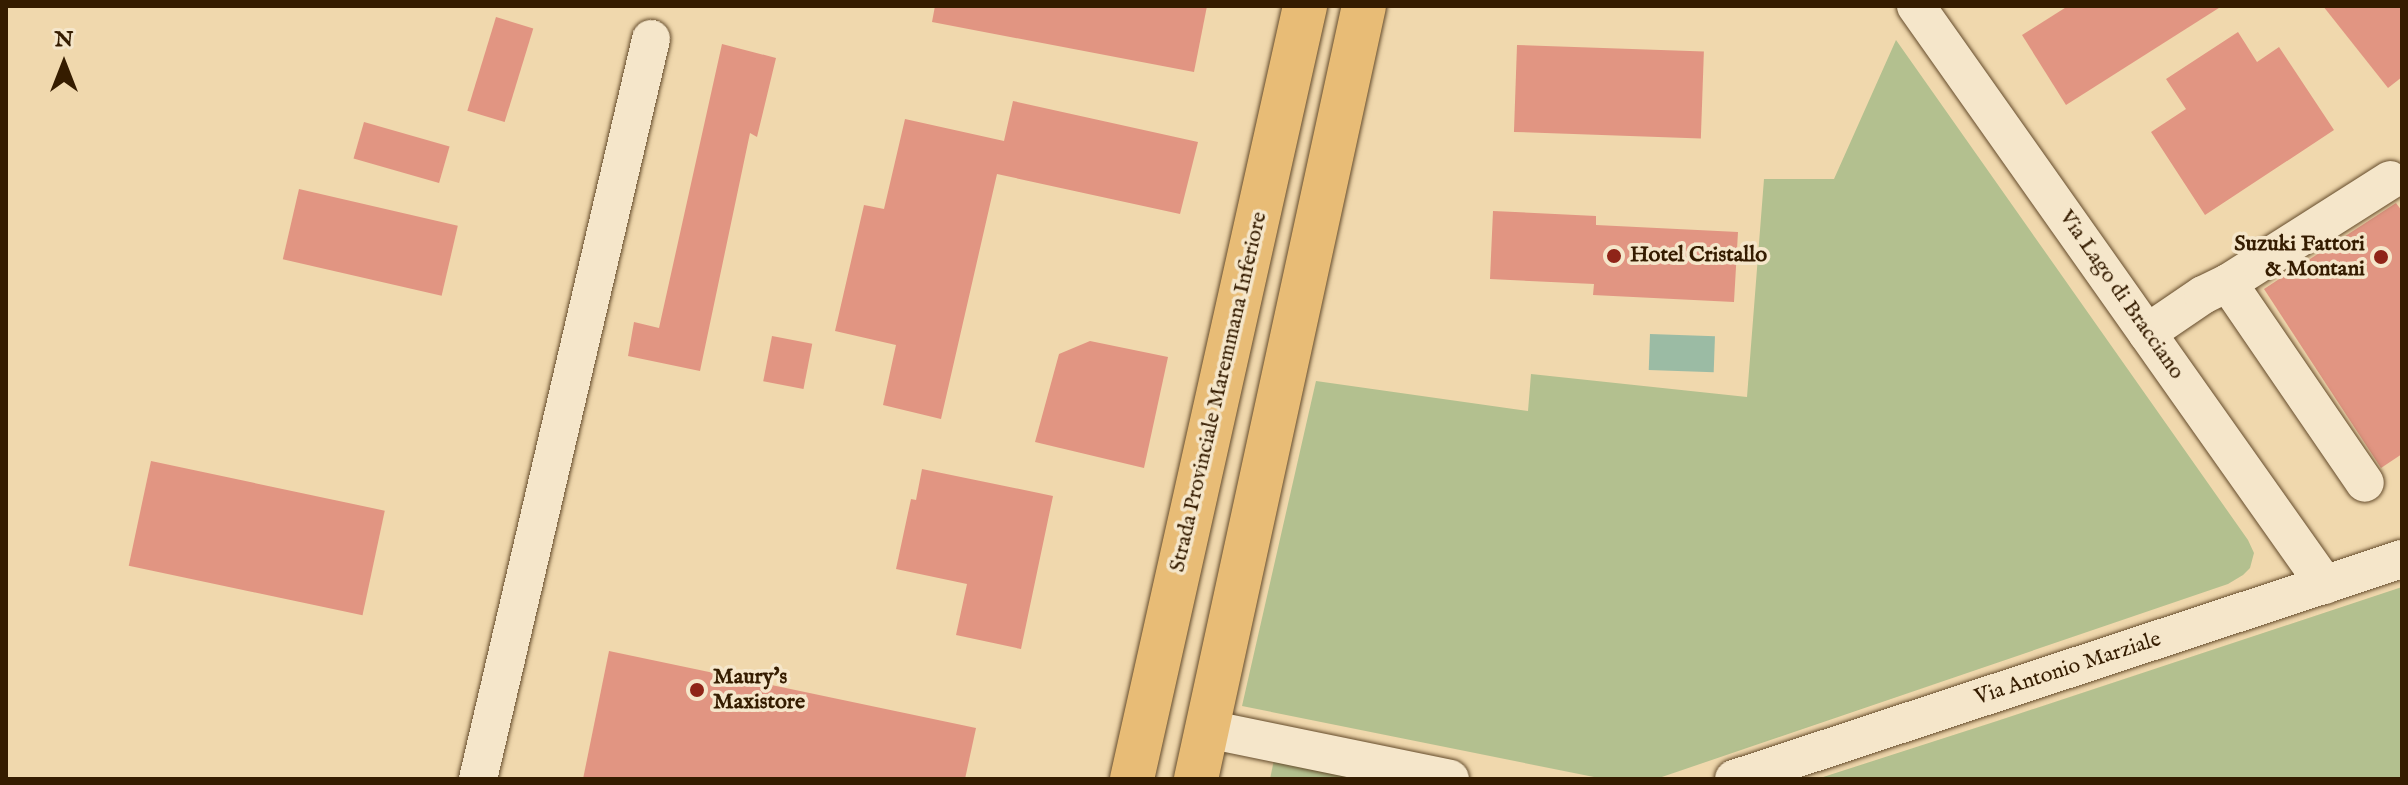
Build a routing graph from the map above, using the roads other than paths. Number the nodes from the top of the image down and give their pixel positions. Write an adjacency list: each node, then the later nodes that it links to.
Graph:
1 (1305, 6): 13 (main road, Strada Provinciale Maremmana Inferiore)
2 (1364, 6): 11 (main road)
3 (1916, 6): 7 (street, Via Lago di Bracciano)
4 (651, 39): 12 (street)
5 (2390, 180): 6 (street)
6 (2228, 283): 7 (street); 8 (street)
7 (2147, 333): 10 (street, Via Lago di Bracciano)
8 (2365, 483)
9 (2402, 559): 10 (street, Via Antonio Marziale)
10 (2325, 585): 16 (street, Via Antonio Marziale)
11 (1207, 729): 14 (main road); 15 (street)
12 (478, 779)
13 (1132, 779)
14 (1196, 779)
15 (1450, 779)
16 (1734, 779)

